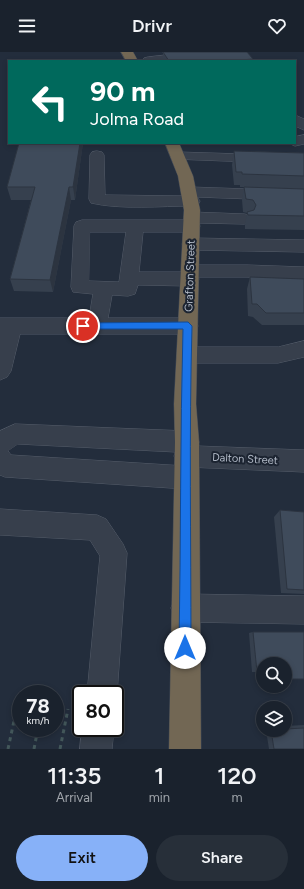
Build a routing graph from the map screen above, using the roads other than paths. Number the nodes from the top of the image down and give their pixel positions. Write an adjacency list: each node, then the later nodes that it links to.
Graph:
1 (221, 52): 2 (street)
2 (154, 60)
3 (296, 120): 4 (street)
4 (304, 126)
5 (175, 149): 7 (street); 11 (highway, Grafton Street)
6 (97, 155): 11 (street)
7 (224, 157): 8 (street); 9 (street)
8 (304, 160)
9 (304, 165)
10 (304, 196): 11 (street)
11 (191, 209): 12 (street); 14 (street); 15 (highway, Grafton Street)
12 (212, 218): 13 (street); 16 (street)
13 (244, 219)
14 (135, 226): 20 (street); 21 (street)
15 (191, 244): 16 (street); 19 (highway, Grafton Street)
16 (214, 244): 17 (street)
17 (304, 246)
18 (304, 274): 19 (street)
19 (190, 275): 20 (street); 24 (highway, Grafton Street)
20 (129, 278): 21 (street)
21 (104, 288): 23 (street)
22 (6, 326): 23 (street); 27 (street)
23 (97, 326): 24 (street)
24 (188, 326): 26 (highway, Grafton Street)
25 (304, 350): 26 (street)
26 (187, 355): 30 (highway, Grafton Street)
27 (0, 371)
28 (0, 444): 30 (street)
29 (0, 458): 30 (street)
30 (186, 459): 31 (street, Dalton Street); 33 (highway, Grafton Street)
31 (304, 461)
32 (0, 522): 35 (street)
33 (185, 608): 34 (street); 38 (highway, Grafton Street)
34 (304, 610)
35 (103, 685)
36 (97, 737): 37 (street)
37 (96, 749)
38 (185, 749)

